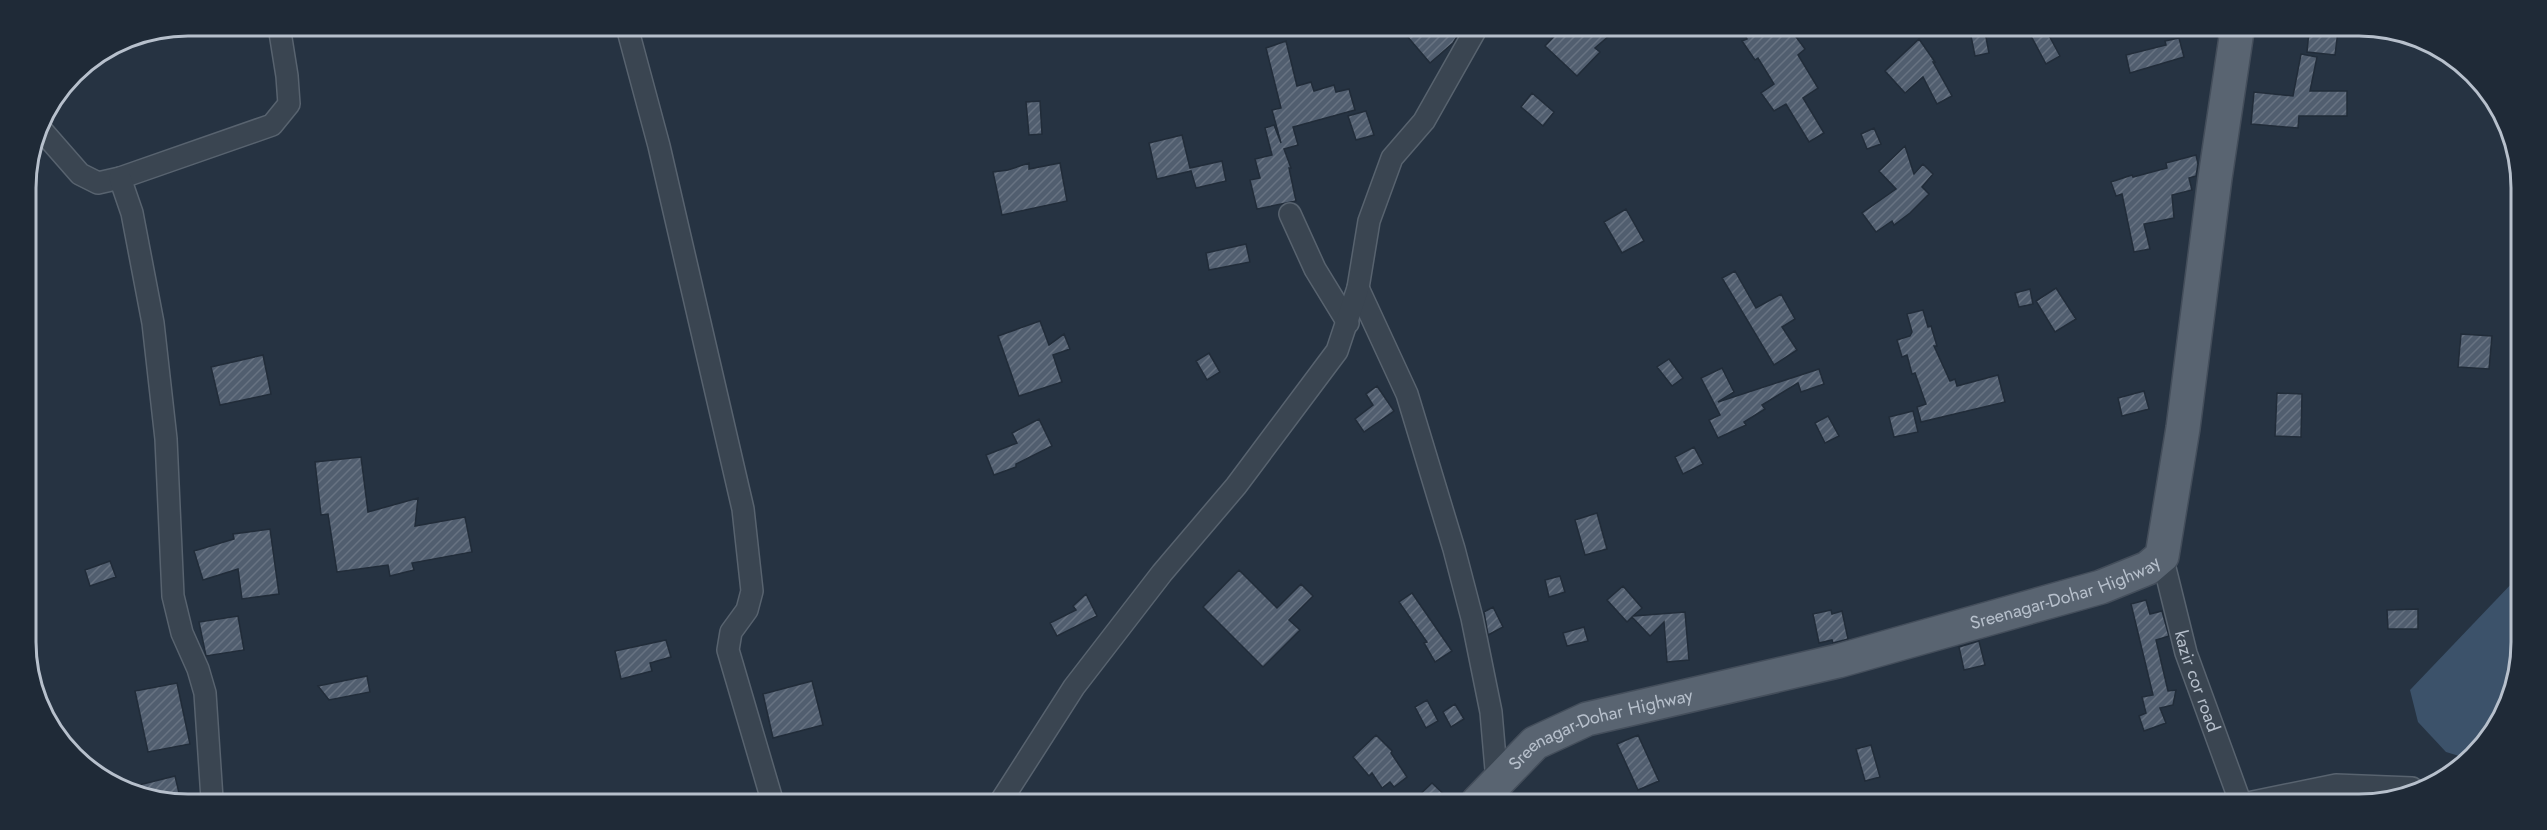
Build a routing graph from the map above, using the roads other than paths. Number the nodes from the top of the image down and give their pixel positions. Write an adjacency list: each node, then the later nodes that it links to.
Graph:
1 (281, 36): 6 (street)
2 (629, 36): 14 (street)
3 (1472, 36): 8 (street)
4 (2236, 36): 10 (main road, Sreenagar-Dohar Highway)
5 (46, 135): 6 (street)
6 (120, 178): 13 (street)
7 (1290, 214): 9 (street)
8 (1358, 288): 9 (street); 12 (street)
9 (1348, 323): 15 (street)
10 (2162, 556): 12 (main road, Sreenagar-Dohar Highway); 16 (street, kazir cor road)
11 (2403, 788): 17 (street)
12 (1487, 792)
13 (212, 794)
14 (770, 794)
15 (1005, 794)
16 (2238, 794)
17 (2291, 794)

